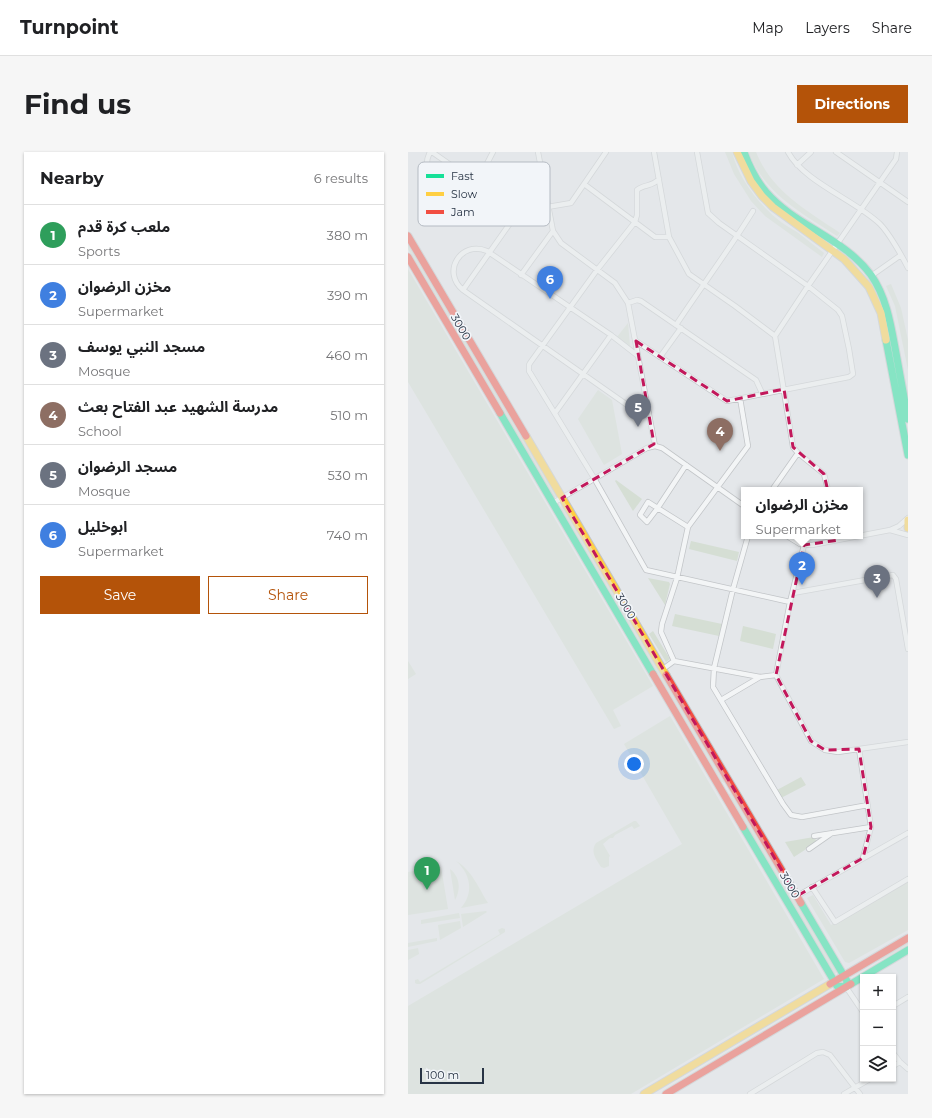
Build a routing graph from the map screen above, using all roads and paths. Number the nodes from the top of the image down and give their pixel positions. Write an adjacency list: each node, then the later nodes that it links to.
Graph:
1 (431, 152): 13 (street); 14 (street)
2 (494, 152): 15 (street)
3 (538, 152): 16 (street)
4 (606, 152): 20 (street)
5 (654, 152): 18 (street)
6 (697, 152): 30 (street)
7 (737, 152): 32 (street)
8 (744, 152): 32 (street)
9 (788, 152): 17 (street)
10 (811, 152): 17 (street)
11 (836, 152): 19 (street)
12 (897, 152): 19 (street)
13 (426, 162)
14 (446, 162)
15 (488, 162)
16 (540, 162)
17 (797, 165): 23 (street)
18 (659, 179): 26 (street); 31 (street)
19 (880, 182): 21 (street); 23 (street)
20 (584, 184): 22 (street); 26 (street)
21 (908, 202)
22 (550, 207)
23 (861, 210): 32 (street); 34 (street)
24 (753, 211): 30 (street)
25 (550, 217): 28 (street)
26 (635, 222): 31 (street); 37 (street)
27 (508, 226): 33 (street)
28 (553, 231): 37 (street); 38 (street)
29 (408, 236): 68 (street, 3000)
30 (738, 236): 40 (street); 41 (street)
31 (669, 237): 40 (street)
32 (835, 247): 39 (street); 41 (street); 50 (street)
33 (490, 253): 38 (street); 42 (street); 42 (street)
34 (901, 255): 36 (street); 39 (street)
35 (408, 257): 69 (street, 3000)
36 (908, 268)
37 (597, 270): 43 (street); 44 (street)
38 (522, 274): 44 (street)
39 (871, 276): 50 (street)
40 (703, 284): 45 (street); 47 (street)
41 (808, 286): 47 (street); 54 (street)
42 (464, 290): 49 (street)
43 (628, 303): 45 (street); 48 (street)
44 (570, 308): 46 (street); 49 (street)
45 (678, 326): 52 (street); 55 (street)
46 (610, 335): 51 (street); 53 (street)
47 (775, 336): 54 (street)
48 (636, 342): 51 (street); 52 (street)
49 (542, 346): 53 (street); 57 (street)
50 (892, 352): 59 (street); 62 (street)
51 (638, 356): 58 (street)
52 (660, 357): 56 (street)
53 (583, 374): 57 (street); 58 (street)
54 (784, 389): 55 (street); 61 (street)
55 (762, 394): 56 (street)
56 (740, 398): 65 (street)
57 (555, 413): 64 (street)
58 (649, 413): 60 (street)
59 (908, 419)
60 (655, 446): 63 (street); 64 (street)
61 (798, 453): 66 (street); 67 (street)
62 (908, 455)
63 (686, 465): 65 (street); 72 (street)
64 (594, 478): 68 (street); 81 (street)
65 (717, 487): 70 (street); 72 (street)
66 (774, 487)
67 (827, 487)
68 (562, 498): 69 (street); 88 (street, 3000)
69 (553, 503): 95 (street, 3000)
70 (741, 504)
71 (908, 519): 73 (street); 74 (street)
72 (688, 527): 81 (street)
73 (908, 528)
74 (890, 530): 75 (street); 76 (street)
75 (863, 534)
76 (908, 535)
77 (747, 539): 82 (street)
78 (792, 539): 80 (street)
79 (834, 539): 80 (street)
80 (804, 545): 83 (street)
81 (676, 578): 82 (street); 86 (street)
82 (733, 590): 84 (street); 87 (street)
83 (793, 593): 84 (street); 85 (street)
84 (790, 602): 89 (street)
85 (908, 649)
86 (674, 660): 87 (street); 88 (street)
87 (714, 668): 90 (street); 91 (street)
88 (663, 669): 94 (street, 3000)
89 (776, 675): 90 (street); 93 (street)
90 (760, 678): 91 (street)
91 (721, 700): 96 (street)
92 (908, 742): 93 (street)
93 (859, 749): 96 (street)
94 (732, 786): 95 (street); 105 (street, 3000)
95 (723, 791): 109 (street, 3000)
96 (868, 805): 97 (street)
97 (871, 827): 98 (street); 102 (street)
98 (834, 833): 100 (street); 101 (street)
99 (908, 833): 102 (street)
100 (814, 836)
101 (809, 849)
102 (863, 858): 104 (street)
103 (908, 879): 104 (street)
104 (812, 887): 105 (street)
105 (797, 896): 108 (street, 3000)
106 (908, 938): 108 (street)
107 (908, 950): 110 (street)
108 (844, 976): 109 (street); 110 (street, 3000)
109 (834, 981): 110 (street); 120 (street)
110 (846, 987): 113 (street); 121 (street)
111 (908, 998): 112 (street)
112 (896, 1004)
113 (862, 1010)
114 (896, 1057): 115 (street)
115 (900, 1062): 116 (street); 117 (street)
116 (896, 1064)
117 (908, 1069)
118 (864, 1082): 119 (street)
119 (855, 1087): 122 (street); 123 (street); 124 (street)
120 (644, 1094)
121 (666, 1094)
122 (750, 1094)
123 (844, 1094)
124 (860, 1094)

